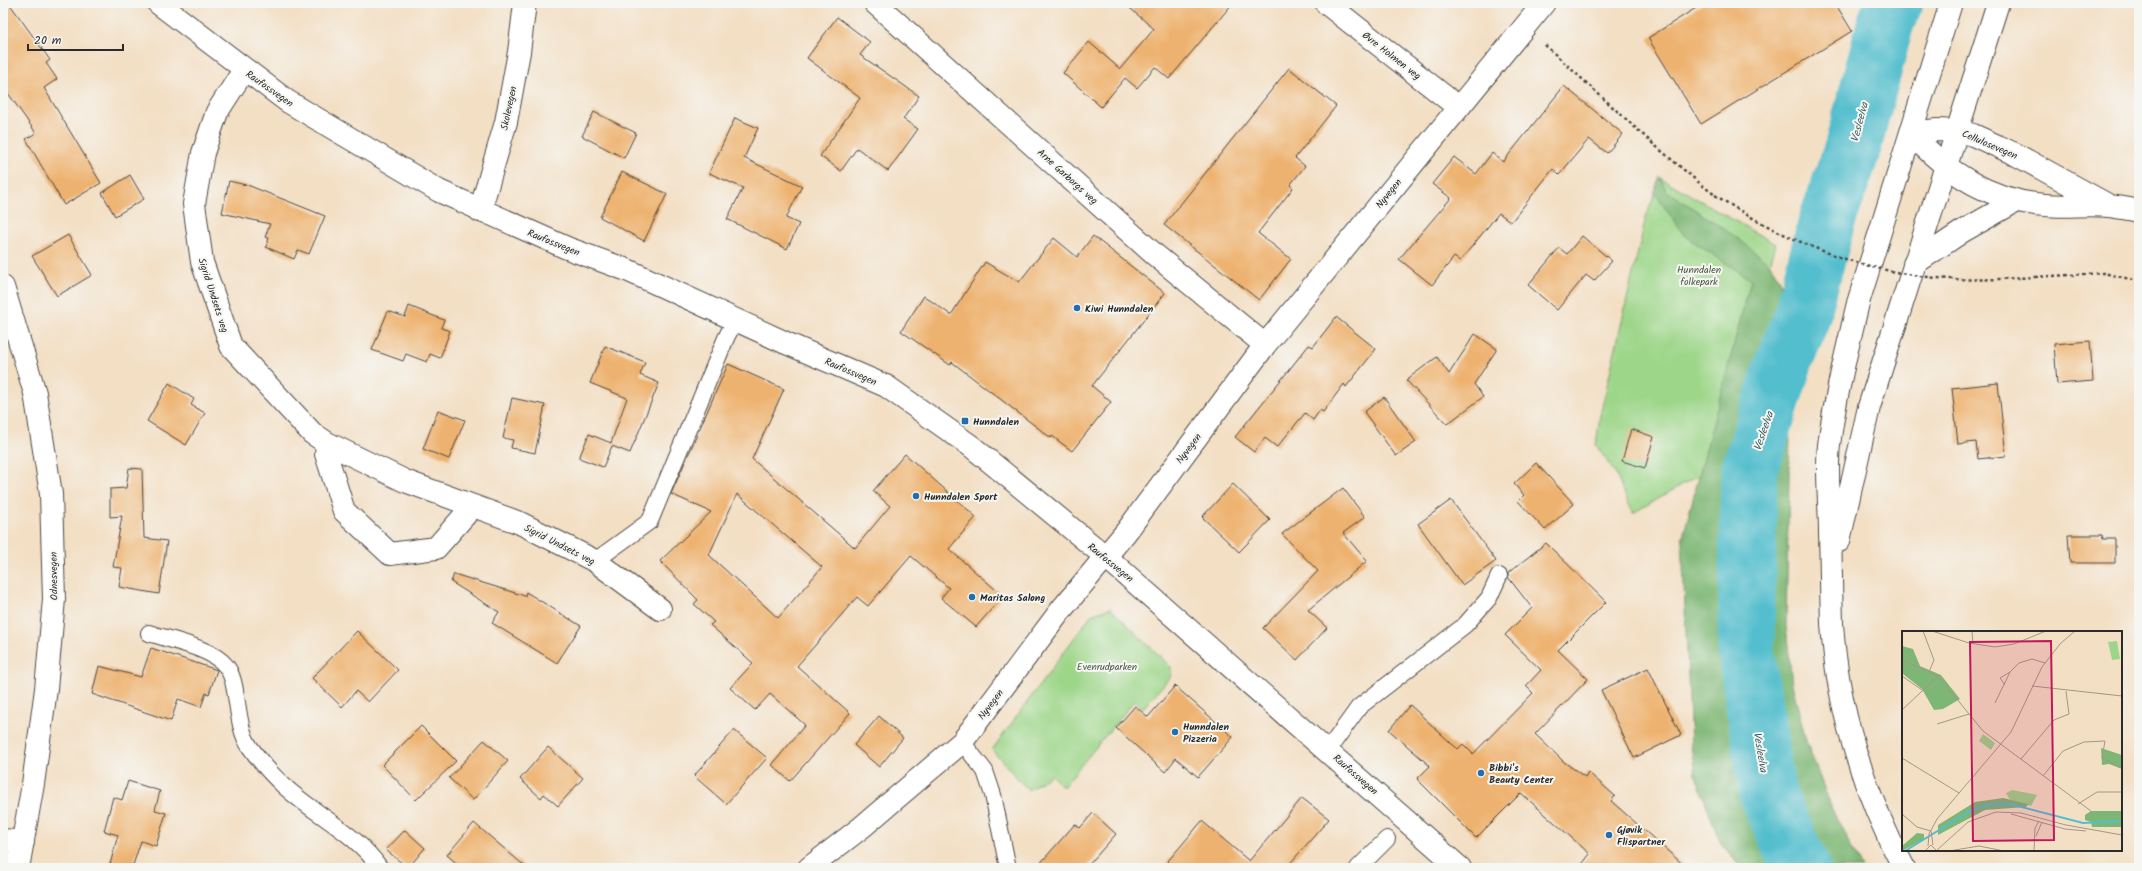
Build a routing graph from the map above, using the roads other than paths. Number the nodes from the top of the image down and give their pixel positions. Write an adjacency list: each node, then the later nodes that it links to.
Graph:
1 (158, 3): 8 (main road, Raufossvegen)
2 (525, 3): 15 (main road, Skolevegen)
3 (875, 3): 20 (main road, Arne Garborgs veg)
4 (1326, 3): 9 (main road, Øvre Holmen veg)
5 (1544, 3): 9 (main road, Nyvegen)
6 (1951, 3): 11 (main road)
7 (1998, 3): 10 (main road)
8 (244, 70): 15 (main road, Raufossvegen); 21 (main road, Sigrid Undsets veg)
9 (1458, 107): 20 (main road, Nyvegen)
10 (1958, 131): 11 (main road, Cellulosevegen); 12 (main road); 14 (main road, Cellulosevegen)
11 (1911, 133): 12 (main road, Cellulosevegen); 26 (main road)
12 (1946, 167): 13 (main road, Cellulosevegen); 17 (main road)
13 (2016, 201): 14 (main road, Cellulosevegen); 17 (main road)
14 (2109, 206): 16 (main road, Cellulosevegen)
15 (480, 211): 19 (main road, Raufossvegen)
16 (2139, 211)
17 (1914, 264): 26 (main road)
18 (3, 287): 32 (main road, Odnesvegen)
19 (735, 320): 23 (main road, Raufossvegen); 24 (lane)
20 (1265, 344): 23 (main road, Nyvegen)
21 (326, 443): 22 (main road, Sigrid Undsets veg); 22 (main road)
22 (473, 506): 24 (main road, Sigrid Undsets veg)
23 (1106, 557): 29 (main road, Nyvegen); 30 (main road, Raufossvegen)
24 (596, 561): 27 (main road, Sigrid Undsets veg)
25 (1499, 576): 30 (lane)
26 (1831, 579): 39 (main road)
27 (660, 609)
28 (149, 633): 34 (lane)
29 (962, 742): 35 (main road, Nyvegen); 36 (lane)
30 (1328, 750): 38 (main road, Raufossvegen)
31 (1387, 839): 37 (lane)
32 (13, 841): 33 (main road, Odnesvegen)
33 (18, 868)
34 (380, 868)
35 (809, 868)
36 (1008, 868)
37 (1358, 868)
38 (1460, 868)
39 (1904, 868)

